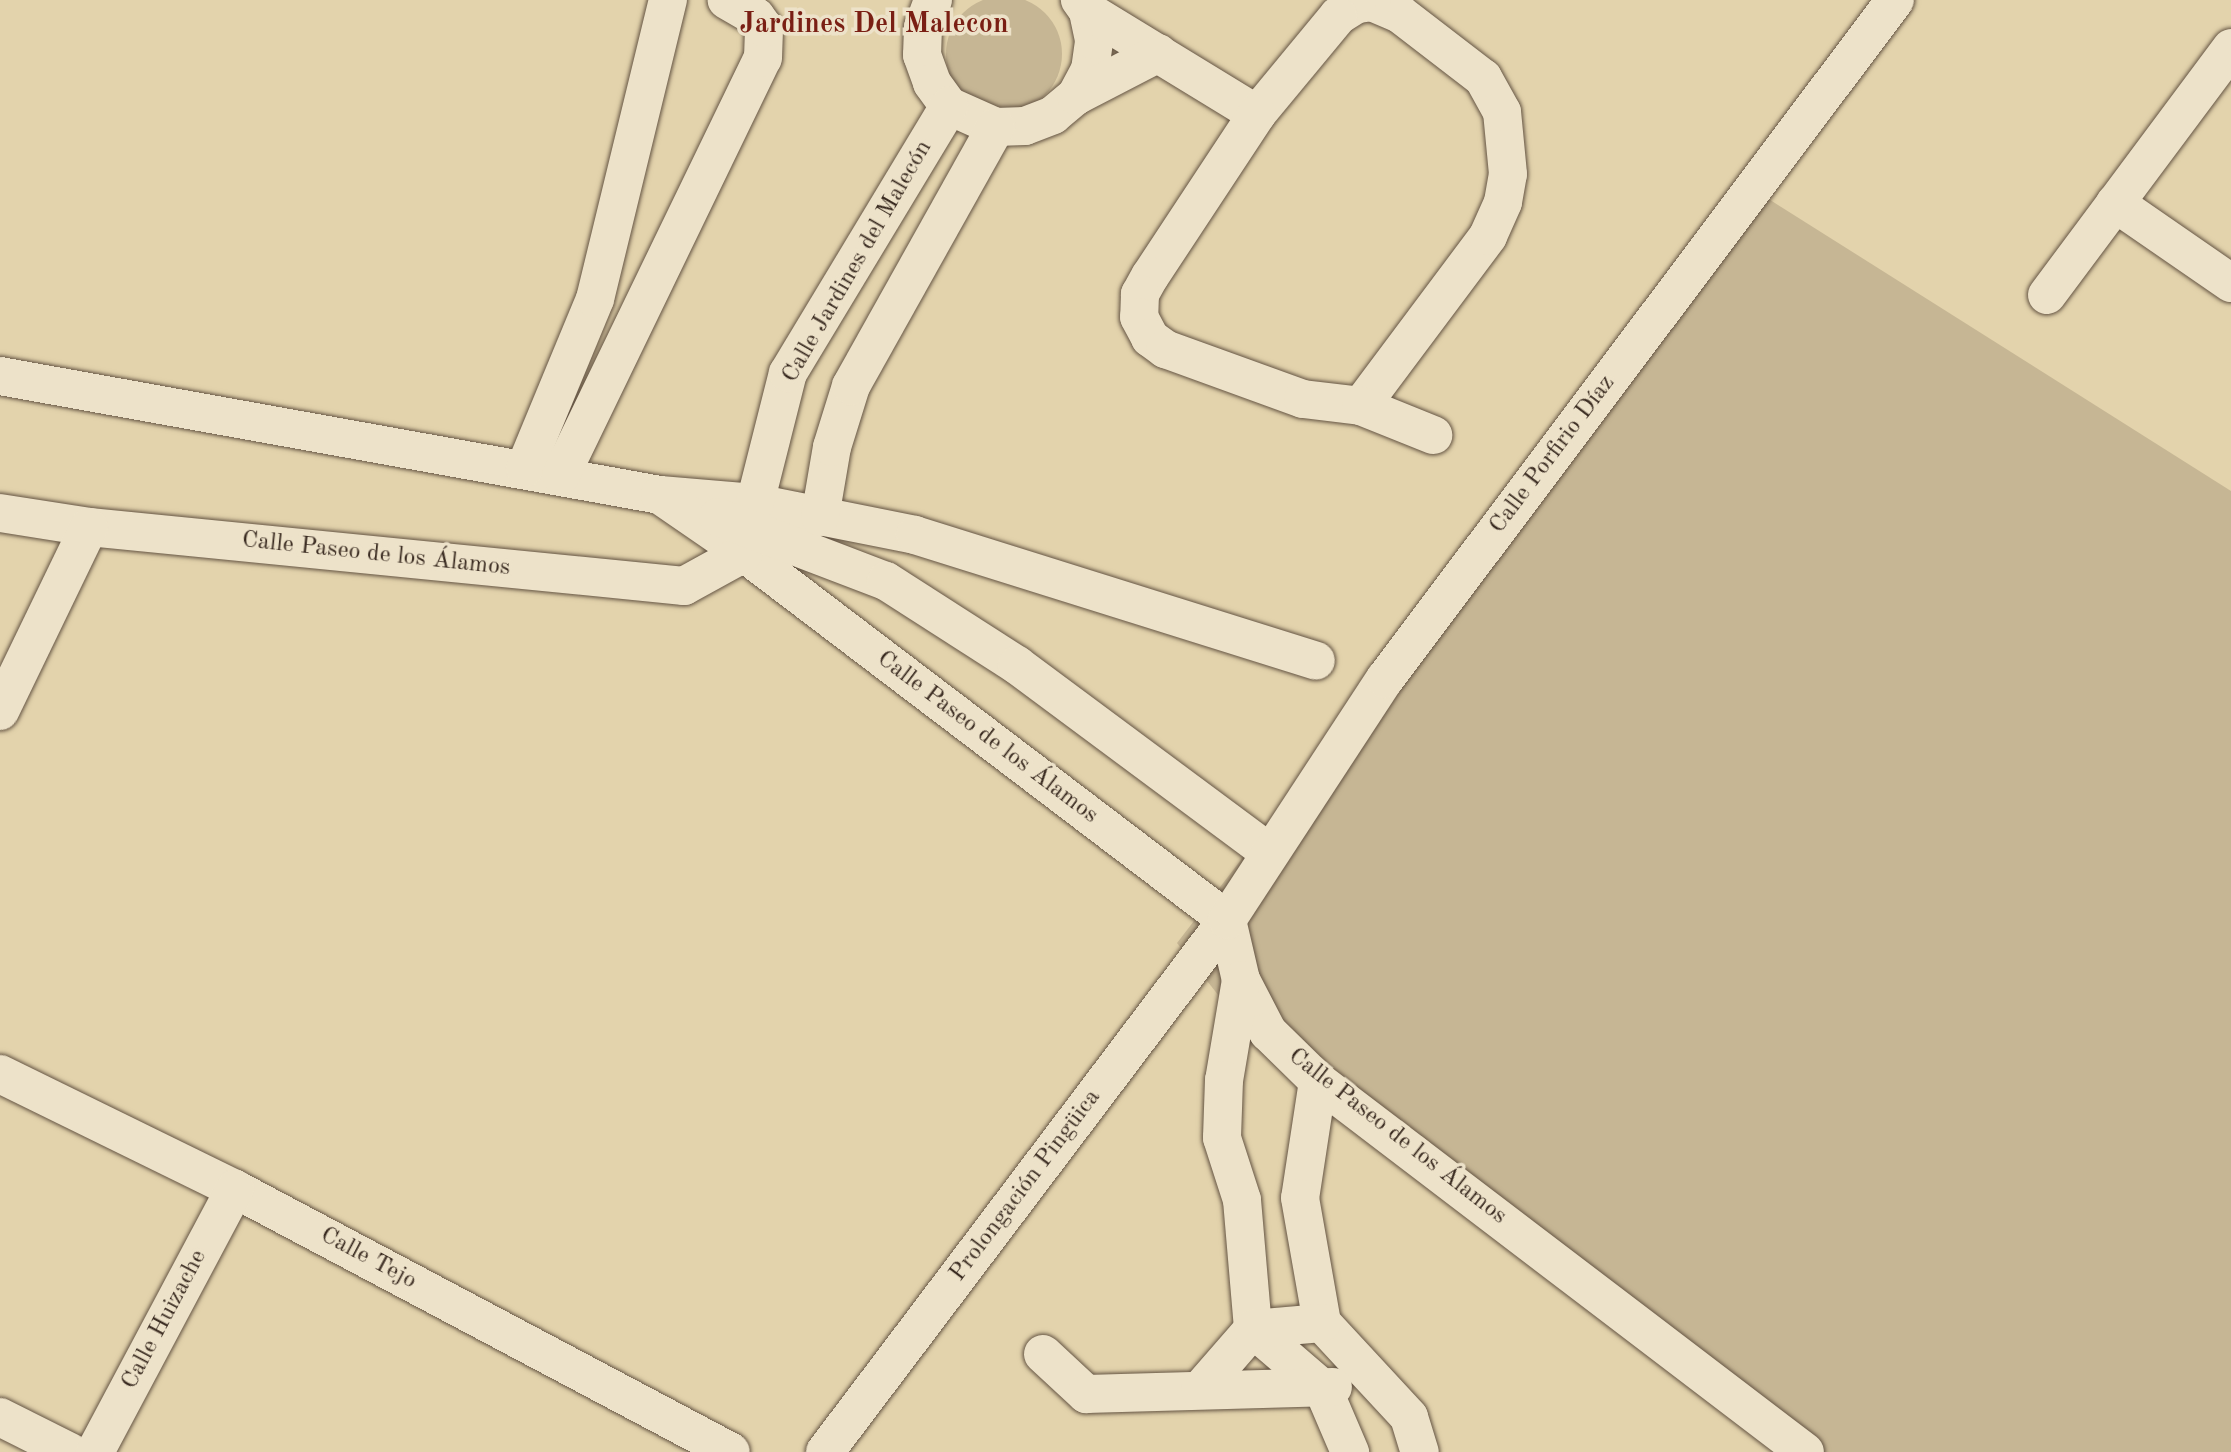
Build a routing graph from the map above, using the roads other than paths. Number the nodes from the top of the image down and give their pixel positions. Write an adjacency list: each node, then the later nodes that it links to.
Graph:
1 (668, 0): 15 (street)
2 (726, 0): 16 (street)
3 (933, 0): 9 (street)
4 (1895, 0): 29 (street, Calle Porfirio Díaz)
5 (1084, 6): 7 (street); 8 (street)
6 (2231, 48): 12 (street)
7 (1159, 53): 8 (street); 10 (street)
8 (1076, 96): 11 (street)
9 (949, 106): 11 (street); 22 (street, Calle Jardines del Malecón)
10 (1257, 114): 18 (street); 18 (street)
11 (996, 127): 24 (street)
12 (2115, 203): 13 (street); 14 (street)
13 (2231, 283)
14 (2047, 295)
15 (595, 299): 16 (street); 20 (street)
16 (641, 317): 20 (street)
17 (0, 376): 20 (street, Calle Paseo de los Álamos)
18 (1361, 406): 19 (street)
19 (1433, 435)
20 (543, 472): 21 (street, Calle Paseo de los Álamos)
21 (660, 495): 22 (street, Calle Paseo de los Álamos); 26 (street, Calle Paseo de los Álamos); 29 (street, Calle Paseo de los Álamos)
22 (755, 503): 24 (street, Calle Paseo de los Álamos)
23 (0, 513): 25 (street, Calle Paseo de los Álamos)
24 (820, 517): 27 (street, Calle Paseo de los Álamos)
25 (89, 527): 26 (street, Calle Paseo de los Álamos); 28 (street)
26 (744, 553): 30 (street, Calle Paseo de los Álamos)
27 (1316, 661)
28 (0, 711)
29 (1270, 853): 30 (street, Calle Porfirio Díaz)
30 (1227, 920): 31 (street, Calle Paseo de los Álamos); 47 (street, Prolongación Pingüica)
31 (1241, 980): 33 (street, Calle Paseo de los Álamos); 36 (street)
32 (0, 1074): 34 (street, Calle Tejo)
33 (1318, 1081): 35 (street); 50 (street, Calle Paseo de los Álamos)
34 (236, 1189): 45 (street, Calle Huizache); 46 (street, Calle Tejo)
35 (1300, 1198): 36 (street); 37 (street)
36 (1242, 1200): 38 (street)
37 (1322, 1323): 38 (street); 40 (street)
38 (1253, 1329): 41 (street); 42 (street)
39 (1043, 1354): 42 (street)
40 (1376, 1382): 41 (street); 49 (street)
41 (1323, 1389): 42 (street); 48 (street)
42 (1200, 1390)
43 (0, 1417): 44 (street)
44 (70, 1452)
45 (96, 1452)
46 (731, 1452)
47 (825, 1452)
48 (1350, 1452)
49 (1420, 1452)
50 (1805, 1452)

